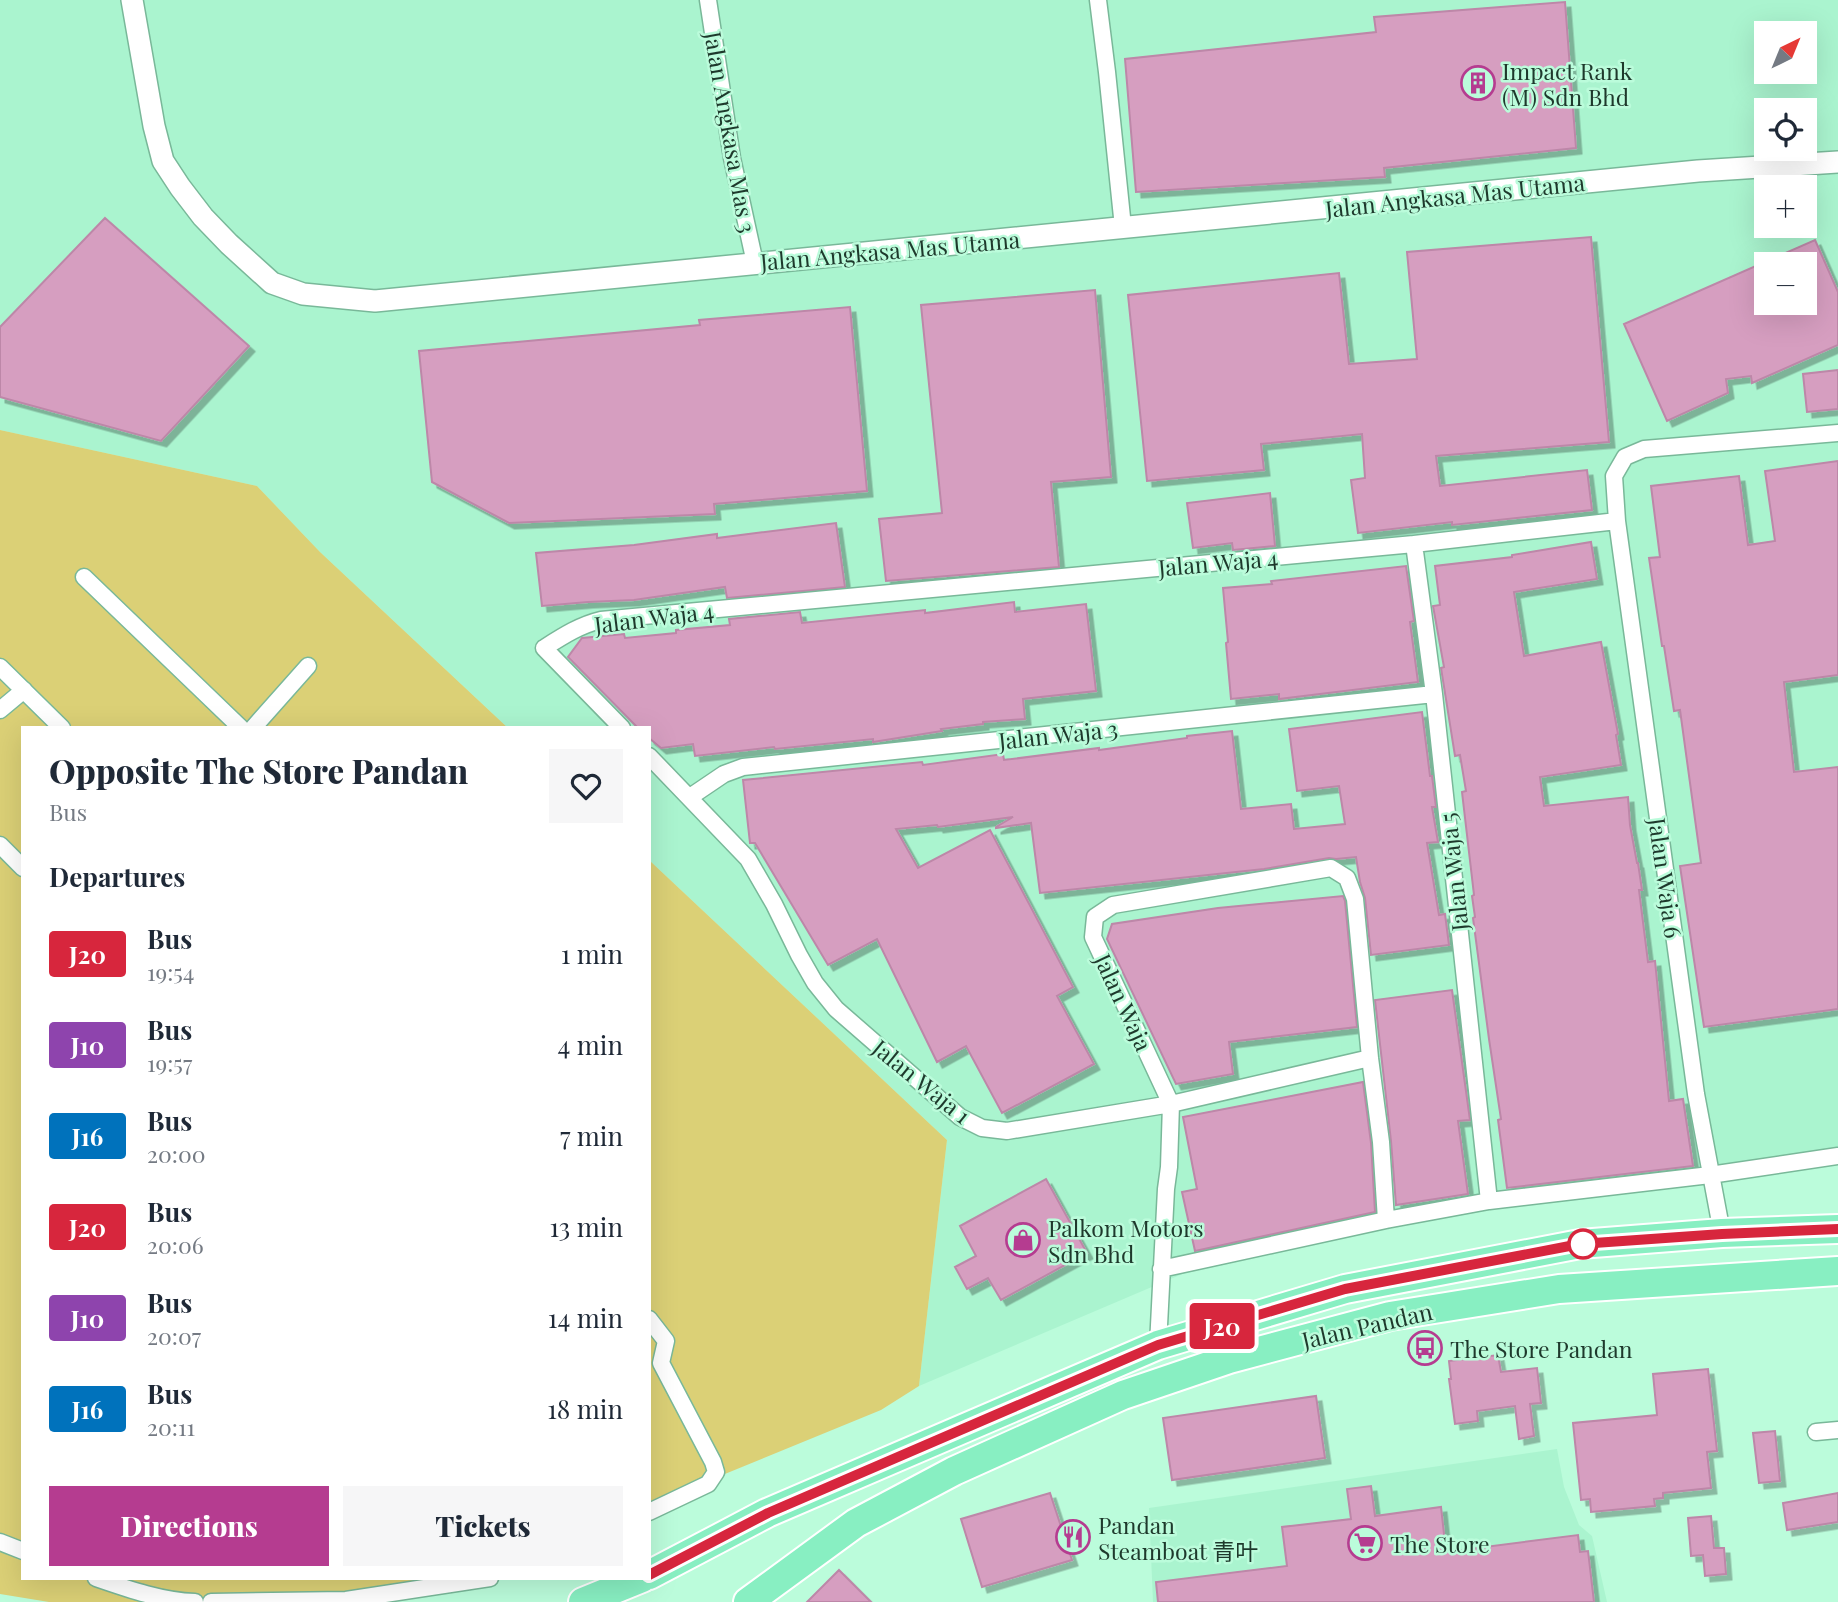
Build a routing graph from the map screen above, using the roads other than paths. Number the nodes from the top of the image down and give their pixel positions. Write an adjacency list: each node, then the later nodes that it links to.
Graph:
1 (132, 0): 6 (street, Jalan Angkasa Mas Utama)
2 (708, 0): 6 (street, Jalan Angkasa Mas 3)
3 (1098, 0): 5 (street)
4 (1838, 162): 5 (street, Jalan Angkasa Mas Utama)
5 (1123, 227): 6 (street, Jalan Angkasa Mas Utama)
6 (755, 263)
7 (1838, 433): 8 (street)
8 (1617, 521): 9 (street, Jalan Waja 4); 27 (street, Jalan Waja 6)
9 (1414, 544): 14 (street, Jalan Waja 5); 19 (street, Jalan Waja 4)
10 (84, 577): 17 (street)
11 (308, 666): 18 (street)
12 (0, 667): 13 (street)
13 (24, 690): 15 (street); 16 (street)
14 (1434, 694): 21 (street, Jalan Waja 3); 28 (street, Jalan Waja 5)
15 (0, 710)
16 (60, 726)
17 (239, 726)
18 (255, 726)
19 (620, 726)
20 (651, 758): 21 (street, Jalan Waja 1)
21 (690, 797): 25 (street, Jalan Waja 1)
22 (0, 845): 23 (street)
23 (21, 866)
24 (1370, 1058): 25 (street, Jalan Waja 1); 25 (street, Jalan Waja); 29 (street)
25 (1171, 1104): 32 (street, Jalan Waja)
26 (1838, 1156): 27 (street)
27 (1710, 1175): 28 (street); 31 (street, Jalan Waja 6)
28 (1489, 1201): 29 (street)
29 (1386, 1220): 32 (street)
30 (1838, 1229): 31 (highway, Jalan Pandan)
31 (1722, 1234): 35 (highway, Jalan Pandan)
32 (1161, 1269): 35 (street, Jalan Waja)
33 (1838, 1272): 50 (highway, Jalan Pandan)
34 (651, 1322): 38 (street)
35 (1158, 1345): 41 (highway, Jalan Pandan)
36 (1838, 1430): 37 (street)
37 (1816, 1432)
38 (651, 1511)
39 (0, 1542): 40 (street)
40 (21, 1550)
41 (651, 1574)
42 (103, 1580): 46 (street)
43 (477, 1580): 47 (street)
44 (638, 1580): 48 (highway, Jalan Pandan)
45 (640, 1580): 49 (highway)
46 (195, 1602)
47 (211, 1602)
48 (583, 1602)
49 (602, 1602)
50 (748, 1602)

